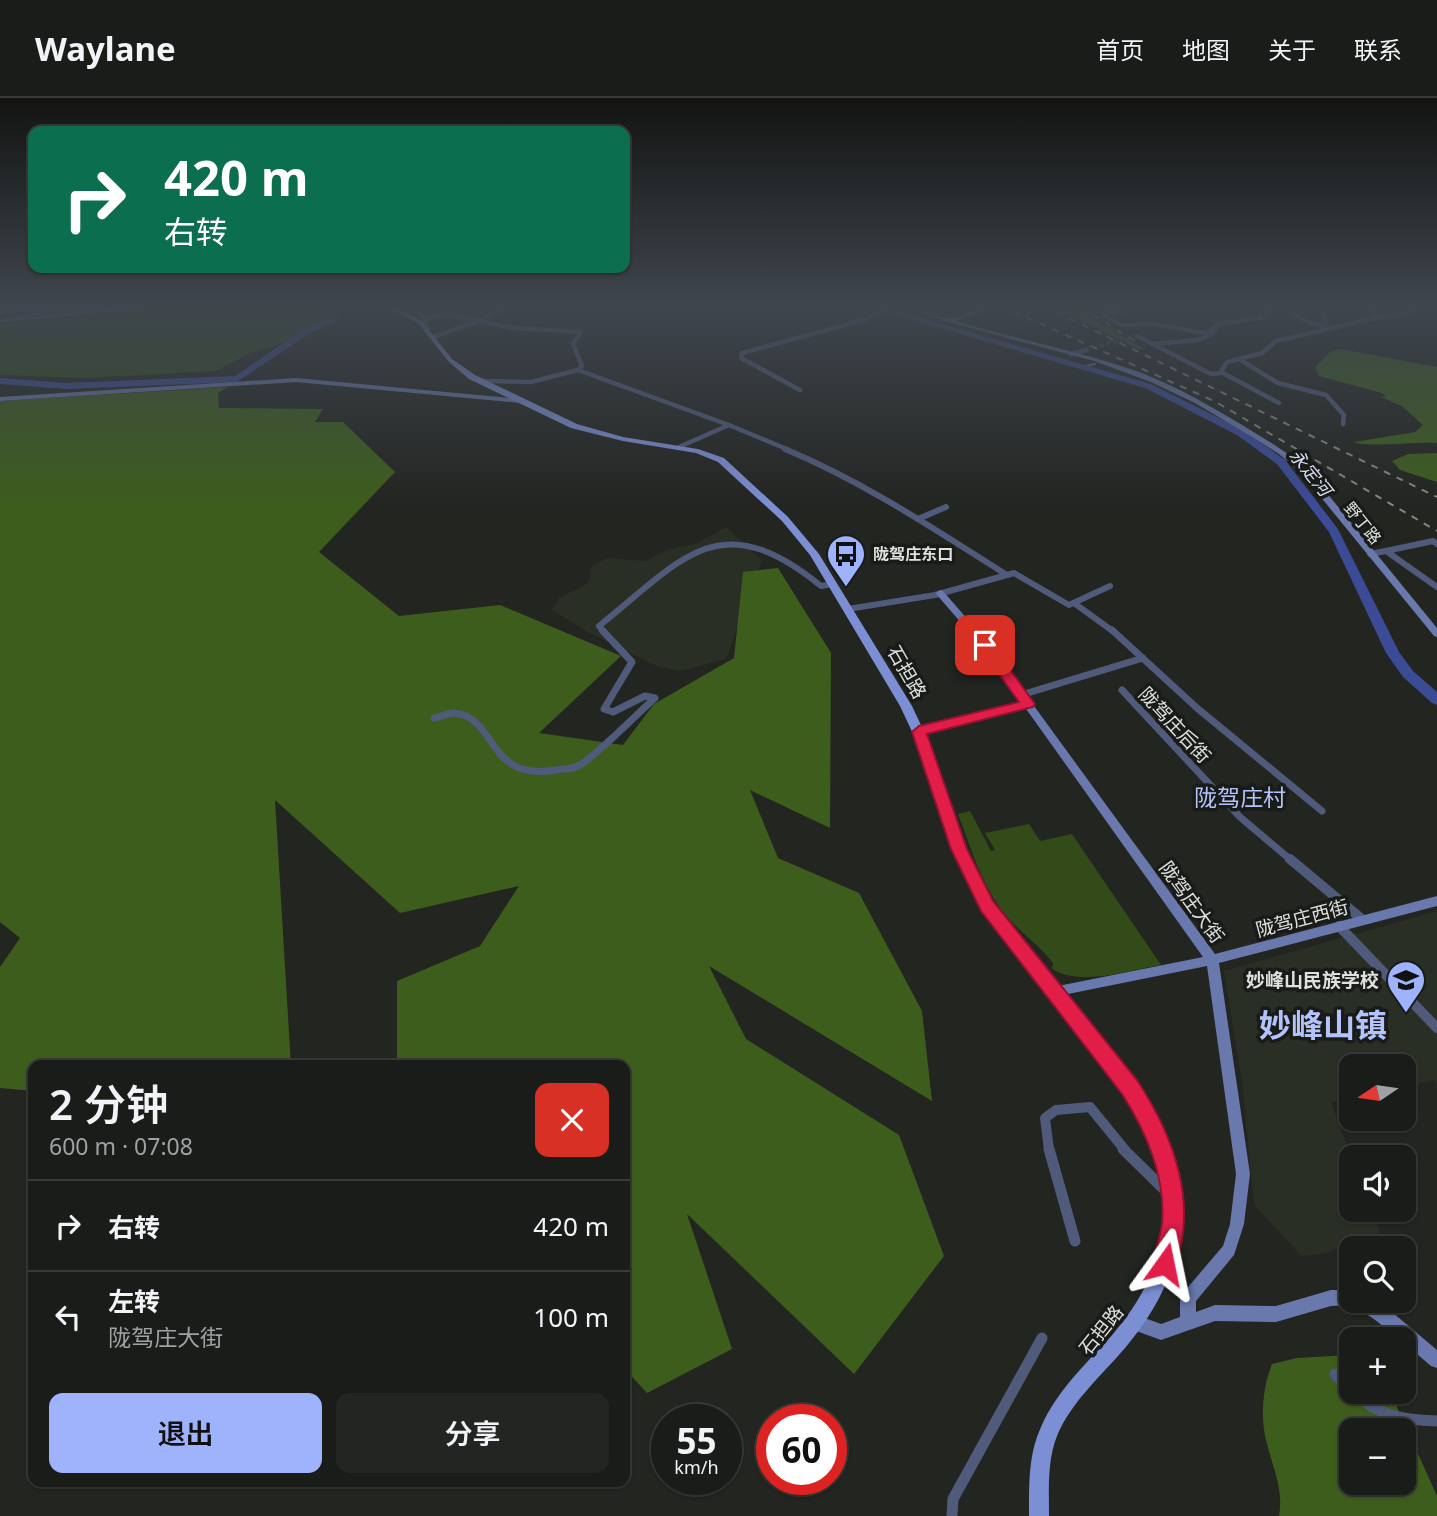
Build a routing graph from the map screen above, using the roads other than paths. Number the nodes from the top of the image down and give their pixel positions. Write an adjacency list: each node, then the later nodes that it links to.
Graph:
1 (468, 372): 9 (main road, 石担路)
2 (569, 372): 9 (street)
3 (584, 372): 15 (street)
4 (767, 372): 10 (street)
5 (1131, 372): 21 (street, 野丁路)
6 (1207, 372): 7 (street)
7 (1221, 372): 13 (street)
8 (1260, 372): 14 (street)
9 (481, 381): 12 (main road, 石担路)
10 (800, 390)
11 (0, 399): 12 (street)
12 (521, 401): 16 (main road, 石担路)
13 (1279, 403)
14 (1343, 424)
15 (729, 425): 16 (street); 18 (street)
16 (678, 447): 25 (main road, 石担路)
17 (946, 507): 18 (street)
18 (918, 519): 22 (street)
19 (1437, 544): 20 (street)
20 (1386, 551): 21 (street); 24 (street)
21 (1370, 554): 31 (street, 野丁路)
22 (1007, 575): 28 (street); 29 (street)
23 (1437, 576): 24 (street)
24 (1425, 579): 27 (street)
25 (833, 584): 30 (main road, 石担路); 35 (street)
26 (1110, 586): 29 (street)
27 (1437, 587)
28 (940, 593): 30 (street); 34 (street, 陇驾庄大街)
29 (1074, 604): 32 (street)
30 (848, 609): 36 (main road, 石担路)
31 (1437, 634)
32 (1143, 658): 34 (street); 37 (street)
33 (1122, 691): 39 (street, 陇驾庄后街)
34 (1025, 699): 36 (street); 41 (street, 陇驾庄大街)
35 (434, 718)
36 (919, 732): 42 (main road, 石担路)
37 (1322, 811)
38 (1437, 901): 39 (street, 陇驾庄西街)
39 (1363, 920): 40 (street, 陇驾庄西街)
40 (1339, 926): 41 (street, 陇驾庄西街); 43 (street)
41 (1212, 960): 42 (street, 陇驾庄西街); 49 (street, 陇驾庄大街)
42 (1053, 992): 44 (main road, 石担路)
43 (1437, 1028)
44 (1172, 1198): 45 (street); 48 (main road, 石担路)
45 (1075, 1241)
46 (1339, 1298): 49 (street)
47 (1380, 1313): 51 (street)
48 (1134, 1322): 49 (street); 57 (main road, 石担路)
49 (1188, 1322)
50 (1042, 1338): 56 (street)
51 (1437, 1360)
52 (1335, 1374): 53 (street)
53 (1339, 1378)
54 (1364, 1404): 55 (street)
55 (1437, 1421)
56 (952, 1516)
57 (1039, 1516)

